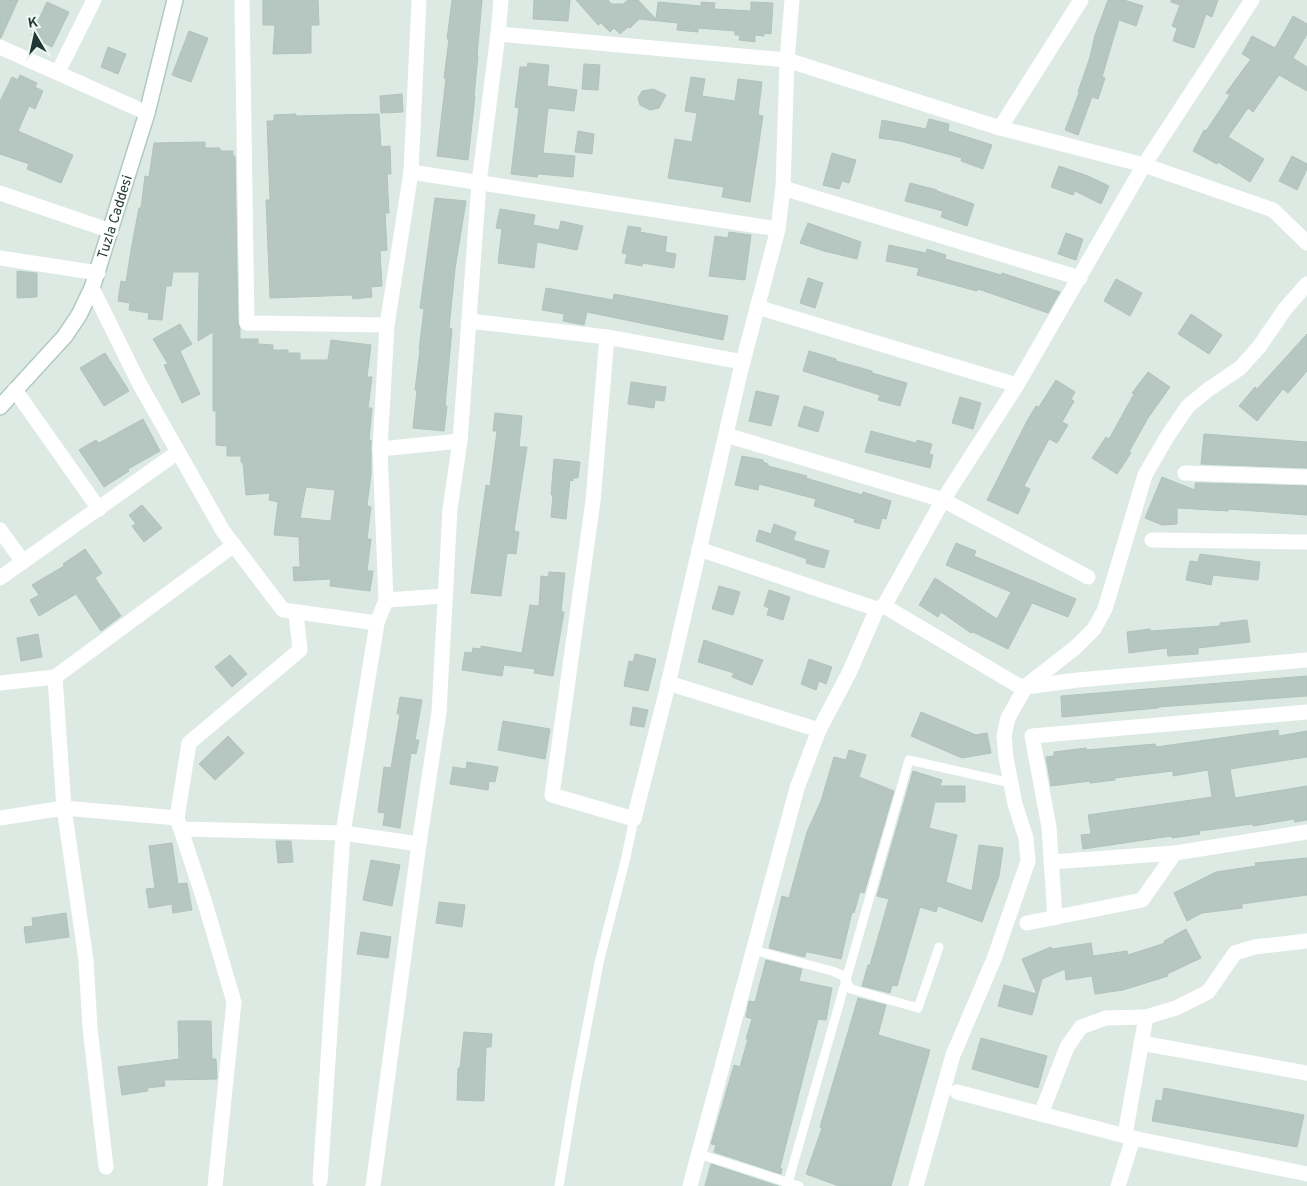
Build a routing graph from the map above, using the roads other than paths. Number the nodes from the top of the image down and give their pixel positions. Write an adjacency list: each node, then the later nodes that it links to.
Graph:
1 (94, 0): 12 (street)
2 (175, 0): 13 (street, Tuzla Caddesi)
3 (242, 0): 30 (street)
4 (419, 0): 16 (street)
5 (501, 0): 9 (street)
6 (792, 0): 11 (street)
7 (1081, 0): 14 (street)
8 (1252, 0): 15 (street)
9 (498, 34): 11 (street); 17 (street)
10 (0, 47): 12 (street)
11 (787, 60): 14 (street); 18 (street)
12 (58, 72): 13 (street)
13 (147, 113): 21 (street, Tuzla Caddesi)
14 (1000, 128): 15 (street)
15 (1144, 165): 22 (street); 25 (street)
16 (410, 172): 17 (street); 30 (street)
17 (479, 183): 20 (street); 29 (street)
18 (783, 188): 20 (street); 25 (street)
19 (0, 193): 21 (street)
20 (778, 229): 28 (street)
21 (111, 231): 24 (street, Tuzla Caddesi)
22 (1307, 243)
23 (0, 258): 24 (street)
24 (98, 273): 27 (street, Tuzla Caddesi)
25 (1080, 278): 33 (street)
26 (1307, 284): 61 (street)
27 (92, 288): 34 (street, Tuzla Caddesi); 39 (street)
28 (757, 307): 32 (street); 33 (street)
29 (470, 321): 31 (street); 37 (street)
30 (387, 325): 38 (street)
31 (607, 337): 32 (street); 67 (street)
32 (743, 362): 36 (street)
33 (1017, 385): 42 (street)
34 (15, 390): 35 (street, Tuzla Caddesi); 43 (street)
35 (0, 407)
36 (726, 435): 42 (street); 48 (street)
37 (460, 441): 38 (street); 52 (street)
38 (380, 449): 53 (street)
39 (178, 452): 43 (street); 47 (street)
40 (1185, 473): 41 (street)
41 (1307, 476)
42 (943, 500): 50 (street); 54 (street)
43 (99, 509): 49 (street)
44 (0, 530): 49 (street)
45 (1152, 540): 46 (street)
46 (1307, 542)
47 (234, 545): 55 (street); 58 (street)
48 (699, 549): 54 (street); 60 (street)
49 (24, 562): 51 (street)
50 (1088, 576)
51 (0, 578)
52 (445, 596): 53 (street); 71 (street)
53 (386, 600): 56 (street)
54 (880, 608): 61 (street); 63 (street)
55 (296, 612): 56 (street); 68 (street)
56 (376, 623): 70 (street)
57 (1307, 660): 61 (street)
58 (55, 677): 59 (street); 65 (street)
59 (0, 683)
60 (668, 683): 63 (street); 67 (street)
61 (1026, 686): 64 (street)
62 (1307, 712): 73 (street)
63 (819, 730): 78 (street)
64 (1011, 783): 79 (lane); 96 (street)
65 (64, 808): 66 (street); 68 (street); 87 (street)
66 (0, 818)
67 (634, 818): 93 (lane)
68 (179, 824): 70 (street); 91 (street)
69 (1307, 832): 72 (street)
70 (343, 833): 71 (street); 89 (street)
71 (419, 844): 92 (street)
72 (1175, 853): 73 (street); 74 (street)
73 (1051, 862): 74 (street)
74 (1055, 918): 75 (street)
75 (1027, 923)
76 (1307, 941): 80 (street)
77 (939, 948): 79 (lane)
78 (753, 950): 79 (lane); 86 (street)
79 (845, 982): 90 (lane)
80 (1146, 1017): 81 (street); 84 (street)
81 (1141, 1043): 82 (street); 85 (street)
82 (1307, 1073)
83 (956, 1092): 84 (street)
84 (1041, 1114): 85 (street)
85 (1129, 1137): 88 (street); 97 (street)
86 (699, 1154): 90 (lane); 94 (street)
87 (106, 1168)
88 (1307, 1174)
89 (320, 1181)
90 (787, 1184): 95 (lane)
91 (215, 1186)
92 (373, 1186)
93 (559, 1186)
94 (690, 1186)
95 (799, 1186)
96 (916, 1186)
97 (1118, 1186)

